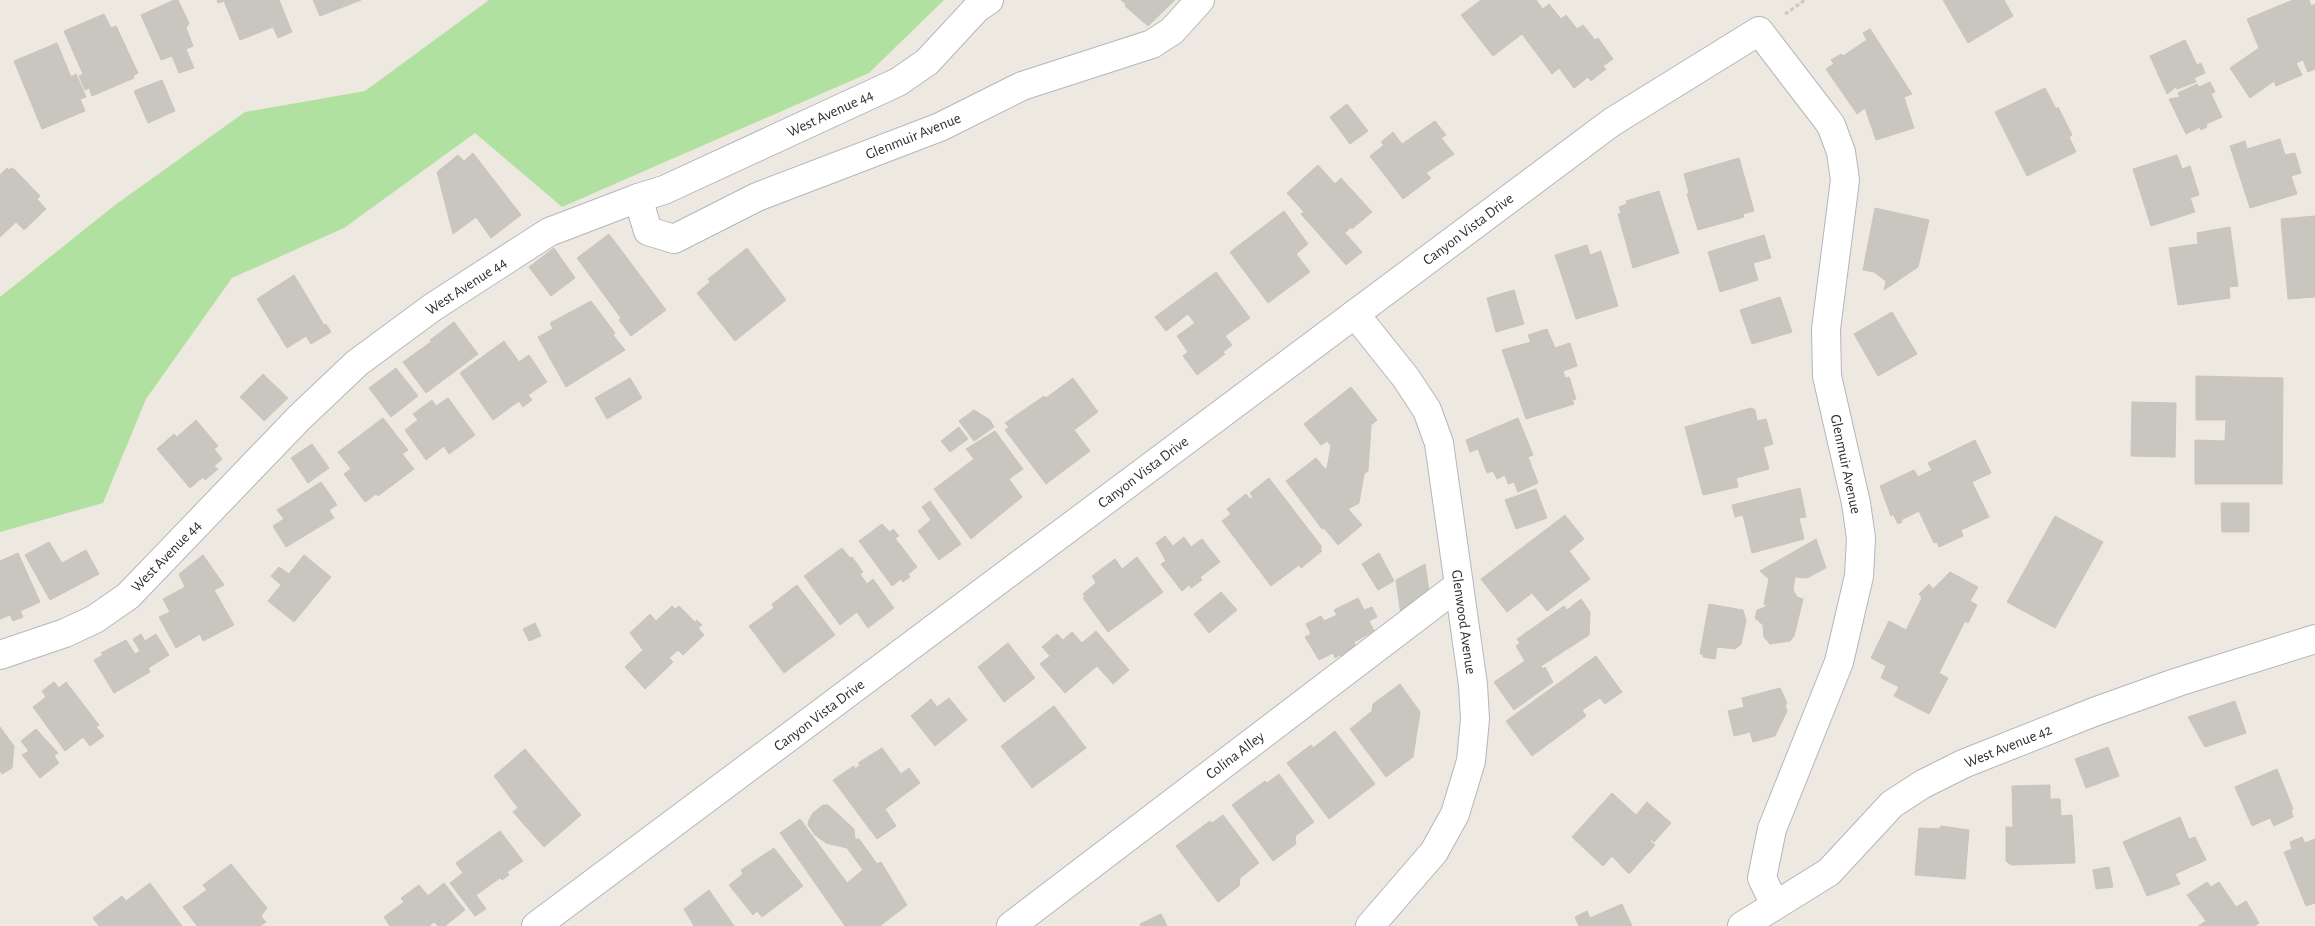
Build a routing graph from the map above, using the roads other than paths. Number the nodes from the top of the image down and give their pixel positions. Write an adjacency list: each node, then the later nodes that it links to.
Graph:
1 (989, 0): 4 (street, West Avenue 44)
2 (1200, 0): 4 (street, Glenmuir Avenue)
3 (1759, 31): 5 (street, Canyon Vista Drive); 9 (street, Glenmuir Avenue)
4 (638, 198): 8 (street, West Avenue 44)
5 (1355, 314): 6 (street, Glenwood Avenue); 10 (street, Canyon Vista Drive)
6 (1459, 585): 11 (street, Colina Alley); 12 (street, Glenwood Avenue)
7 (2315, 639): 9 (street, West Avenue 42)
8 (0, 655)
9 (1775, 905): 13 (street, West Avenue 42)
10 (536, 926)
11 (1011, 926)
12 (1370, 926)
13 (1742, 926)

